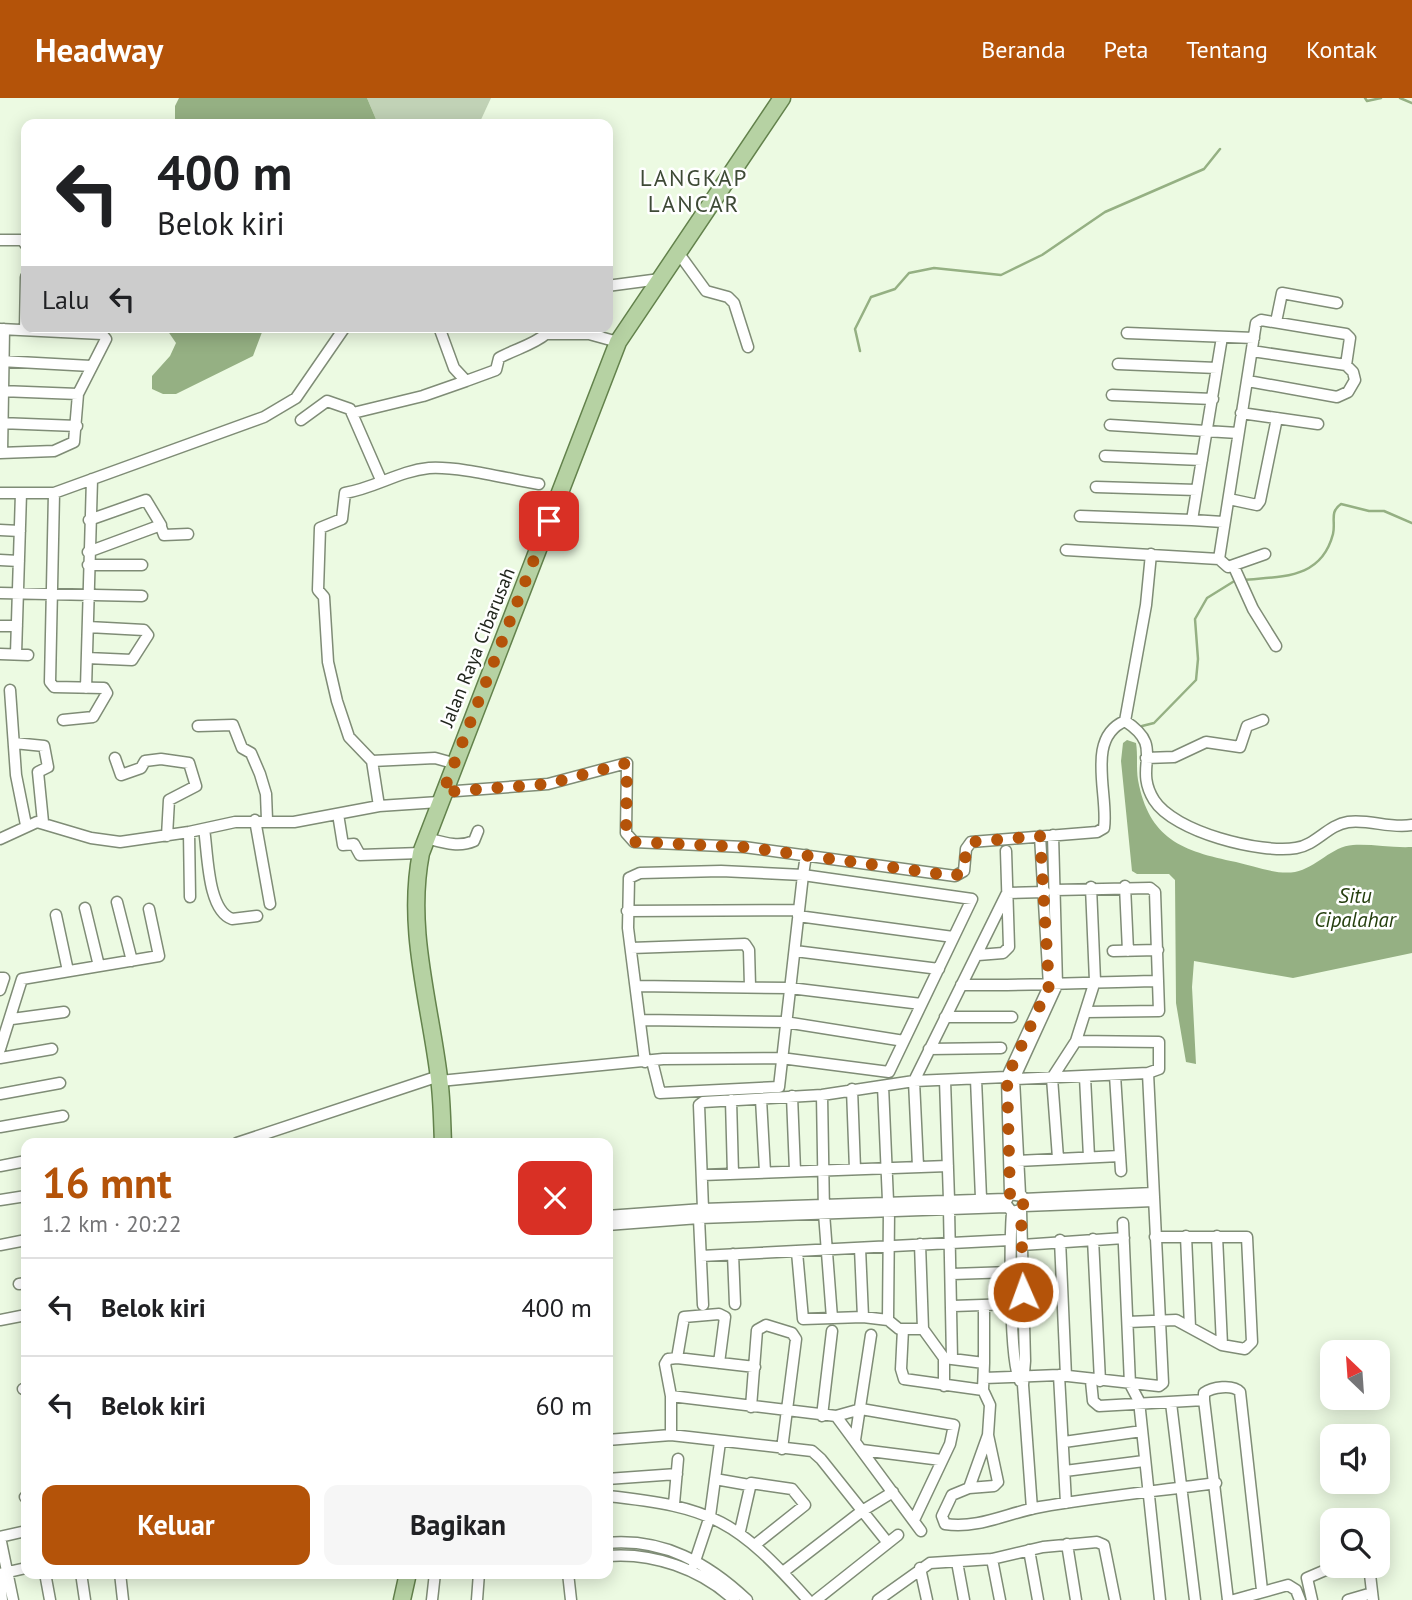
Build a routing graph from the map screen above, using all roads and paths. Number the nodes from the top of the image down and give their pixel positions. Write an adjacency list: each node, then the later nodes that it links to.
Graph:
1 (782, 98): 4 (main road, Jalan Raya Cibarusah)
2 (0, 240): 3 (street)
3 (21, 240)
4 (677, 251): 5 (main road, Jalan Raya Cibarusah); 20 (street)
5 (660, 279): 6 (street); 19 (main road, Jalan Raya Cibarusah)
6 (613, 285)
7 (1338, 303): 8 (street)
8 (1276, 322): 18 (street); 24 (street)
9 (2, 329): 10 (street); 22 (street)
10 (21, 330)
11 (87, 333): 25 (street)
12 (341, 333): 46 (street)
13 (441, 333): 28 (street)
14 (560, 333): 28 (street)
15 (592, 333): 19 (street)
16 (1127, 333): 17 (street)
17 (1222, 337): 18 (street); 26 (street)
18 (1254, 338): 21 (street)
19 (618, 342): 96 (main road, Jalan Raya Cibarusah)
20 (748, 346)
21 (1252, 351): 24 (street); 27 (street)
22 (2, 361): 25 (street); 29 (street)
23 (1118, 364): 26 (street)
24 (1346, 365): 27 (street)
25 (91, 366): 30 (street)
26 (1217, 368): 32 (street)
27 (1248, 380): 34 (street)
28 (466, 381): 33 (street)
29 (2, 391): 30 (street); 37 (street)
30 (78, 394): 40 (street)
31 (1112, 395): 32 (street)
32 (1213, 399): 41 (street)
33 (353, 413): 36 (street); 47 (street)
34 (1241, 413): 35 (street); 42 (street)
35 (1277, 418): 38 (street); 54 (street)
36 (301, 420)
37 (1, 424): 40 (street); 43 (street)
38 (1318, 424)
39 (1110, 425): 41 (street)
40 (77, 426): 43 (street)
41 (1207, 429): 42 (street); 45 (street)
42 (1238, 433): 54 (street)
43 (1, 453)
44 (1105, 456): 45 (street)
45 (1202, 460): 50 (street)
46 (92, 479): 53 (street); 56 (street)
47 (381, 480): 48 (street); 95 (street)
48 (539, 484)
49 (1096, 487): 50 (street)
50 (1197, 490): 57 (street)
51 (0, 493): 52 (street)
52 (21, 493): 53 (street); 61 (street)
53 (54, 493): 75 (street)
54 (1228, 499): 58 (street)
55 (1080, 516): 57 (street)
56 (89, 520): 59 (street); 64 (street)
57 (1192, 520): 58 (street)
58 (1223, 522): 67 (street)
59 (161, 527): 62 (street); 64 (street)
60 (0, 530): 61 (street)
61 (20, 531): 69 (street)
62 (188, 534)
63 (1066, 550): 65 (street)
64 (88, 552): 70 (street)
65 (1151, 554): 67 (street); 90 (street)
66 (1265, 554): 72 (street)
67 (1219, 559): 72 (street)
68 (0, 560): 69 (street)
69 (19, 561): 74 (street)
70 (88, 565): 71 (street); 76 (street)
71 (142, 565)
72 (1238, 576): 81 (street)
73 (0, 593): 74 (street)
74 (18, 593): 75 (street); 79 (street)
75 (53, 593): 76 (street); 86 (street)
76 (87, 594): 77 (street); 80 (street)
77 (142, 596)
78 (0, 626): 79 (street)
79 (17, 626): 83 (street)
80 (88, 627): 85 (street); 85 (street)
81 (1276, 646)
82 (0, 654): 83 (street)
83 (16, 654): 84 (street)
84 (29, 654)
85 (87, 658): 86 (street)
86 (86, 688): 88 (street)
87 (10, 690): 92 (street)
88 (62, 720)
89 (1263, 720): 94 (street)
90 (1125, 721): 94 (street); 108 (street)
91 (198, 726): 101 (street)
92 (14, 743): 102 (street); 103 (street)
93 (115, 758): 109 (street)
94 (1146, 758): 104 (street)
95 (372, 761): 96 (street); 98 (street)
96 (453, 763): 97 (main road, Jalan Raya Cibarusah)
97 (441, 797): 98 (street); 112 (main road, Jalan Raya Cibarusah); 114 (street)
98 (379, 806): 99 (street)
99 (338, 814): 101 (street); 112 (street)
100 (254, 820): 101 (street); 105 (street); 122 (street)
101 (267, 820)
102 (43, 822): 103 (street); 109 (street)
103 (26, 825): 111 (street)
104 (1412, 825)
105 (204, 829): 107 (street); 128 (street)
106 (478, 831): 112 (street)
107 (190, 832): 109 (street); 120 (street)
108 (1053, 835): 110 (street); 118 (street)
109 (167, 836)
110 (1040, 836): 114 (street); 118 (street)
111 (0, 839)
112 (423, 846): 171 (main road, Jalan Raya Cibarusah)
113 (1006, 851): 119 (street)
114 (806, 855): 115 (street)
115 (803, 876): 125 (street); 126 (street); 129 (street)
116 (1125, 886): 117 (street); 131 (street); 134 (street)
117 (1091, 887): 118 (street); 141 (street)
118 (1050, 891): 119 (street); 146 (street)
119 (1007, 892): 135 (street); 135 (street)
120 (190, 897)
121 (117, 902): 136 (street)
122 (270, 904)
123 (85, 908): 137 (street)
124 (149, 909): 136 (street)
125 (627, 911): 126 (street); 130 (street)
126 (799, 913): 129 (street); 132 (street)
127 (55, 915): 139 (street)
128 (257, 916)
129 (953, 937): 138 (street)
130 (631, 948): 144 (street); 145 (street)
131 (1158, 950): 134 (street); 142 (street)
132 (795, 951): 138 (street); 147 (street)
133 (1113, 951): 134 (street)
134 (1128, 951)
135 (978, 955): 143 (street)
136 (132, 961): 137 (street)
137 (99, 966): 139 (street)
138 (939, 969): 149 (street)
139 (68, 971): 154 (street)
140 (0, 978): 148 (street)
141 (1095, 981): 142 (street); 146 (street); 151 (street)
142 (1158, 981): 151 (street)
143 (961, 985): 146 (street); 152 (street)
144 (636, 986): 145 (street); 155 (street)
145 (750, 986): 147 (street)
146 (1053, 986): 169 (street)
147 (790, 988): 149 (street); 156 (street)
148 (0, 990)
149 (921, 1004): 157 (street)
150 (64, 1012): 154 (street)
151 (1086, 1012): 158 (street)
152 (945, 1017): 153 (street); 162 (street)
153 (1012, 1017)
154 (12, 1019): 160 (street)
155 (642, 1020): 156 (street); 165 (street)
156 (785, 1022): 157 (street); 164 (street)
157 (904, 1041): 164 (street)
158 (1076, 1041): 166 (street); 170 (street)
159 (1000, 1048): 162 (street)
160 (0, 1049)
161 (52, 1049): 163 (street)
162 (929, 1049): 174 (street)
163 (0, 1058)
164 (781, 1058): 165 (street); 165 (street)
165 (649, 1062): 171 (street)
166 (1147, 1073): 167 (street); 204 (street)
167 (1115, 1075): 168 (street); 187 (street)
168 (1086, 1077): 170 (street); 188 (street)
169 (1011, 1078): 170 (street); 172 (street); 190 (street); 207 (street)
170 (1052, 1078): 189 (street)
171 (440, 1079): 185 (street); 186 (main road, Jalan Raya Cibarusah)
172 (976, 1079): 173 (street); 205 (street)
173 (945, 1080): 174 (street); 194 (street)
174 (914, 1081): 176 (street); 193 (street)
175 (60, 1083): 178 (street)
176 (883, 1086): 177 (street); 196 (street)
177 (852, 1089): 180 (street); 195 (street)
178 (0, 1094)
179 (792, 1096): 180 (street); 181 (street); 198 (street)
180 (822, 1096): 197 (street)
181 (761, 1099): 182 (street); 200 (street)
182 (730, 1100): 201 (street); 202 (street)
183 (64, 1116): 184 (street)
184 (0, 1127)
185 (253, 1138)
186 (443, 1138)
187 (1120, 1156): 188 (street); 199 (street)
188 (1089, 1157): 189 (street)
189 (1058, 1158): 190 (street)
190 (1017, 1160): 207 (street)
191 (21, 1162): 192 (street)
192 (0, 1166)
193 (918, 1166): 194 (street); 196 (street)
194 (948, 1166): 208 (street)
195 (855, 1168): 196 (street); 197 (street)
196 (886, 1168): 209 (street)
197 (823, 1170): 198 (street); 210 (street)
198 (794, 1171): 200 (street)
199 (1121, 1171)
200 (765, 1172): 201 (street)
201 (733, 1174): 202 (street)
202 (702, 1175): 211 (street)
203 (21, 1197): 206 (street)
204 (1153, 1197): 207 (street); 217 (street)
205 (981, 1198): 207 (street); 208 (street)
206 (0, 1200)
207 (1015, 1203): 208 (street); 220 (street); 227 (street)
208 (949, 1204): 209 (street); 223 (street)
209 (889, 1206): 210 (street); 226 (street)
210 (824, 1208): 211 (street); 229 (street)
211 (701, 1213): 212 (street); 214 (street); 232 (street)
212 (613, 1216)
213 (1123, 1223): 218 (street)
214 (613, 1224)
215 (1186, 1236): 216 (street); 217 (street); 247 (street)
216 (1217, 1236): 252 (street); 252 (street)
217 (1155, 1237): 245 (street)
218 (1124, 1238): 219 (street); 246 (street)
219 (1093, 1239): 221 (street); 261 (street)
220 (1010, 1240): 223 (street); 233 (street)
221 (1060, 1240): 227 (street); 258 (street)
222 (21, 1241): 225 (street)
223 (951, 1243): 224 (street); 234 (street)
224 (920, 1244): 226 (street); 249 (street)
225 (0, 1245)
226 (890, 1245): 228 (street); 244 (street)
227 (1022, 1245): 260 (street)
228 (860, 1248): 229 (street); 241 (street)
229 (827, 1250): 230 (street); 242 (street)
230 (796, 1252): 231 (street); 242 (street)
231 (733, 1254): 232 (street); 235 (street)
232 (701, 1256): 237 (street)
233 (1011, 1272): 234 (street); 236 (street)
234 (952, 1274): 239 (street)
235 (735, 1304)
236 (1012, 1304): 238 (street); 260 (street)
237 (703, 1305)
238 (984, 1305): 239 (street); 256 (street)
239 (953, 1306): 254 (street)
240 (21, 1316): 243 (street)
241 (863, 1317): 242 (street); 244 (street)
242 (832, 1318)
243 (0, 1320)
244 (888, 1320): 248 (street)
245 (1159, 1321): 246 (street); 247 (street); 262 (street)
246 (1128, 1322): 262 (street)
247 (1190, 1328): 252 (street)
248 (903, 1329): 249 (street); 263 (street)
249 (923, 1329): 254 (street)
250 (832, 1331): 272 (street)
251 (871, 1335): 270 (street)
252 (1222, 1345)
253 (677, 1357): 255 (street); 255 (street); 265 (street)
254 (948, 1358): 256 (street); 263 (street)
255 (719, 1363): 257 (street)
256 (984, 1363): 259 (street)
257 (755, 1367): 269 (street); 271 (street)
258 (1062, 1376): 260 (street); 261 (street); 280 (street)
259 (984, 1378): 260 (street); 264 (street)
260 (1021, 1380): 299 (street)
261 (1096, 1381): 262 (street); 267 (street)
262 (1130, 1384): 267 (street)
263 (944, 1386): 264 (street)
264 (983, 1390): 276 (street)
265 (671, 1396): 269 (street); 275 (street)
266 (1204, 1400): 268 (street); 290 (street); 331 (street)
267 (1139, 1401): 268 (street); 274 (street)
268 (1171, 1403): 293 (street)
269 (751, 1407): 271 (street)
270 (861, 1409): 273 (street); 278 (street); 284 (street)
271 (787, 1411): 272 (street); 281 (street)
272 (822, 1416): 273 (street)
273 (836, 1416): 278 (street)
274 (1142, 1431): 280 (street); 285 (street)
275 (671, 1435): 277 (street); 279 (street)
276 (988, 1435): 292 (street); 292 (street)
277 (613, 1440)
278 (855, 1440): 282 (street)
279 (720, 1442): 281 (street); 289 (street)
280 (1064, 1442): 286 (street)
281 (782, 1449): 300 (street)
282 (862, 1450): 284 (street); 294 (street)
283 (678, 1459): 287 (street)
284 (942, 1460): 302 (street)
285 (1144, 1461): 286 (street); 295 (street)
286 (1065, 1471): 297 (street)
287 (677, 1474): 288 (street); 298 (street)
288 (613, 1479)
289 (715, 1479): 291 (street); 301 (street)
290 (1216, 1483): 293 (street); 355 (street)
291 (750, 1485): 303 (street); 310 (street)
292 (969, 1488): 299 (street)
293 (1182, 1488): 295 (street); 354 (street)
294 (893, 1492): 300 (street); 302 (street)
295 (1148, 1494): 297 (street); 353 (street)
296 (613, 1497): 298 (street)
297 (1066, 1503): 299 (street)
298 (674, 1504): 301 (street)
299 (1032, 1509)
300 (862, 1511): 309 (street); 320 (street)
301 (710, 1516): 303 (street); 315 (street)
302 (914, 1520): 304 (street)
303 (740, 1531): 310 (street)
304 (921, 1531)
305 (21, 1532): 307 (street)
306 (898, 1535): 309 (street)
307 (0, 1537): 322 (street)
308 (613, 1543): 315 (street)
309 (888, 1543): 345 (street)
310 (756, 1544): 320 (street)
311 (1067, 1544): 312 (street); 351 (street); 352 (street)
312 (1029, 1550): 314 (street); 350 (street)
313 (613, 1556): 319 (street)
314 (992, 1559): 316 (street); 349 (street)
315 (696, 1560): 319 (street); 343 (street)
316 (957, 1562): 317 (street); 348 (street)
317 (920, 1568): 346 (street); 347 (street)
318 (21, 1570): 322 (street)
319 (691, 1572): 333 (street)
320 (783, 1572): 344 (street)
321 (1320, 1572): 358 (street)
322 (3, 1576): 334 (street); 335 (street)
323 (1370, 1578): 332 (street)
324 (46, 1579): 336 (street)
325 (82, 1579): 337 (street)
326 (120, 1579): 338 (street)
327 (407, 1579): 339 (main road)
328 (434, 1579): 340 (street)
329 (479, 1579): 341 (street)
330 (568, 1579): 342 (street)
331 (1262, 1590): 356 (street); 357 (street)
332 (1372, 1596): 359 (street)
333 (730, 1599)
334 (2, 1600)
335 (13, 1600)
336 (50, 1600)
337 (85, 1600)
338 (122, 1600)
339 (402, 1600)
340 (432, 1600)
341 (477, 1600)
342 (570, 1600)
343 (747, 1600)
344 (808, 1600)
345 (816, 1600)
346 (878, 1600)
347 (927, 1600)
348 (964, 1600)
349 (1000, 1600)
350 (1038, 1600)
351 (1076, 1600)
352 (1115, 1600)
353 (1160, 1600)
354 (1195, 1600)
355 (1228, 1600)
356 (1234, 1600)
357 (1300, 1600)
358 (1312, 1600)
359 (1349, 1600)

